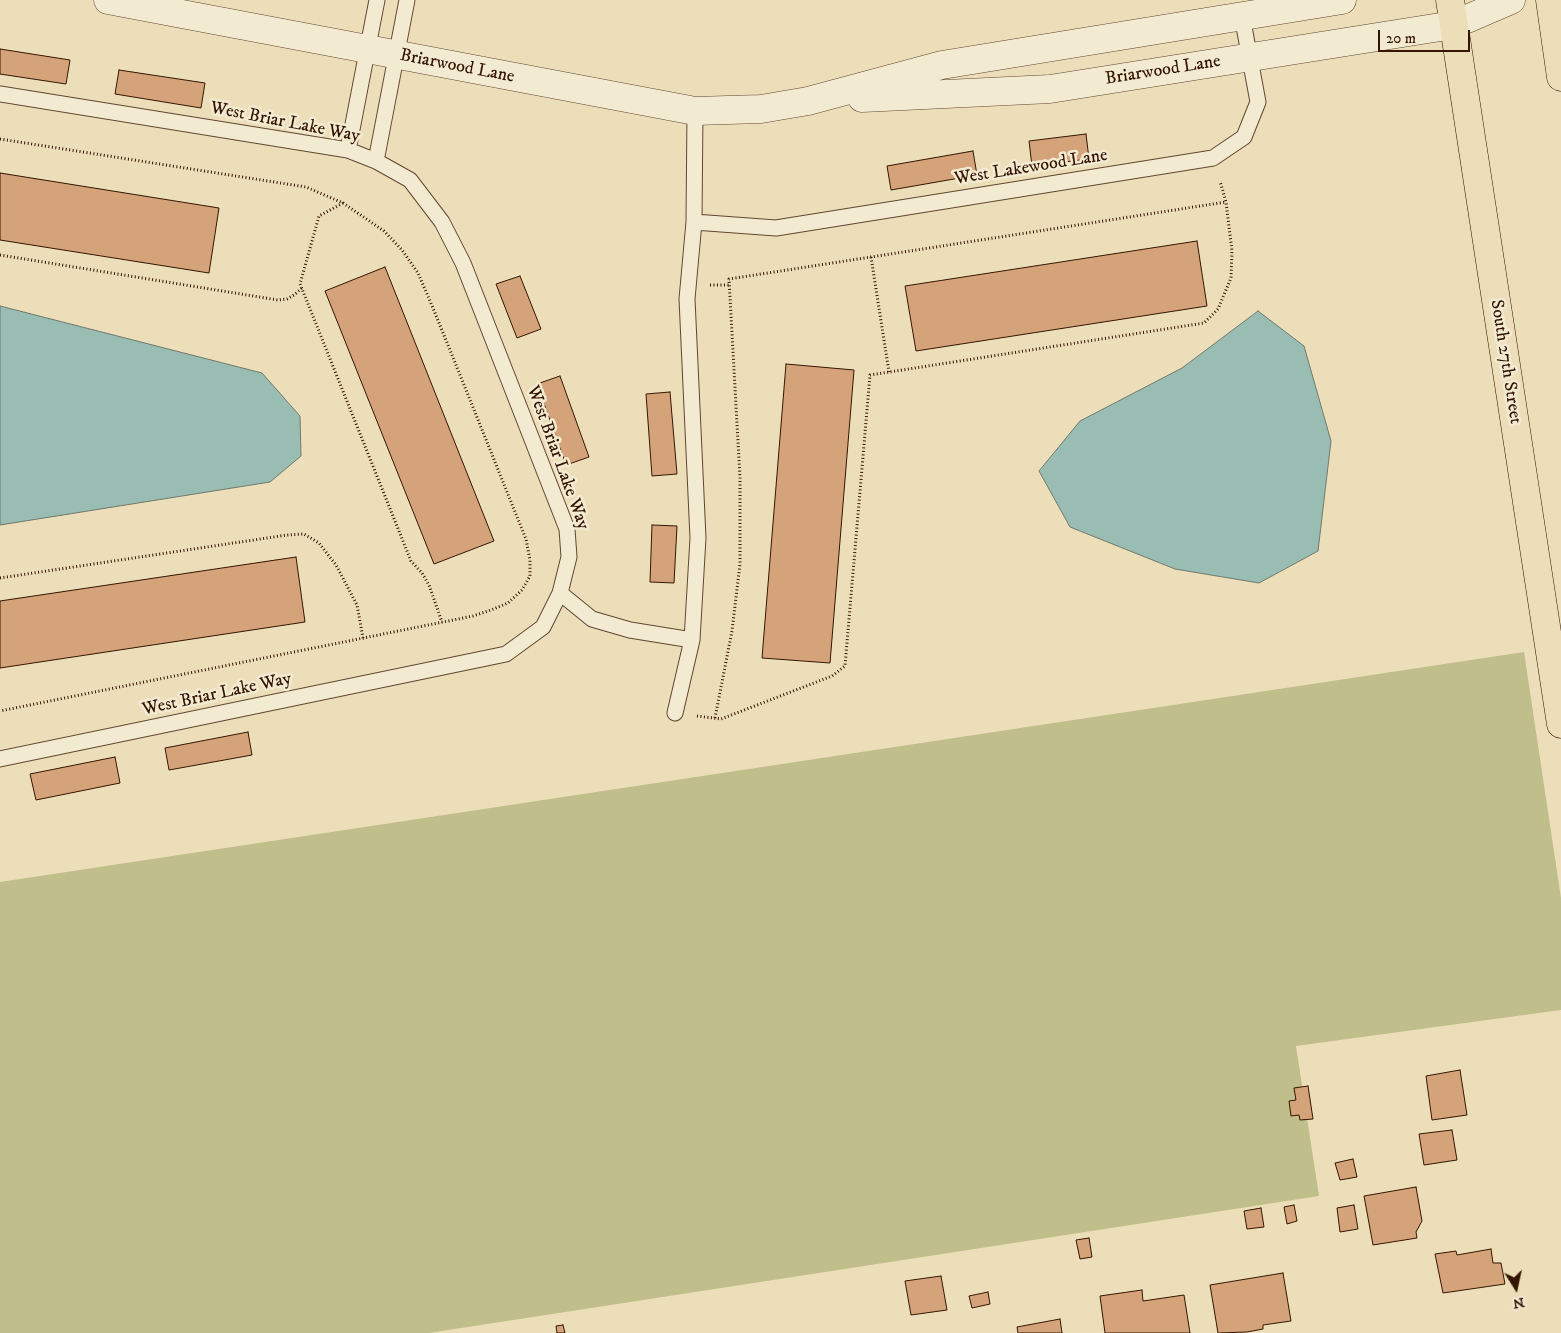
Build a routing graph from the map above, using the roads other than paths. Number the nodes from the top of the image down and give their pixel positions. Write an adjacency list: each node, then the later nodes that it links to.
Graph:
1 (108, 0): 9 (street, Briarwood Lane)
2 (378, 0): 9 (lane)
3 (407, 0): 10 (lane)
4 (1342, 0): 8 (street, Briarwood Lane)
5 (1511, 0): 7 (street, Briarwood Lane)
6 (1550, 0): 12 (main road)
7 (1451, 12): 11 (street, Briarwood Lane); 22 (main road, South 27th Street)
8 (1242, 16): 11 (lane, West Lakewood Lane); 14 (street, Briarwood Lane)
9 (367, 50): 10 (street, Briarwood Lane); 16 (lane)
10 (396, 55): 15 (street, Briarwood Lane); 17 (lane)
11 (1250, 58): 14 (street, Briarwood Lane); 18 (lane, West Lakewood Lane)
12 (1561, 77)
13 (0, 94): 16 (lane, West Briar Lake Way)
14 (808, 101): 15 (street, Briarwood Lane)
15 (695, 111): 18 (lane)
16 (348, 150): 17 (lane, West Briar Lake Way)
17 (376, 162): 19 (lane, West Briar Lake Way)
18 (694, 222): 20 (lane)
19 (560, 593): 20 (lane); 23 (lane, West Briar Lake Way)
20 (692, 640): 21 (lane)
21 (675, 713)
22 (1561, 724)
23 (0, 759)

